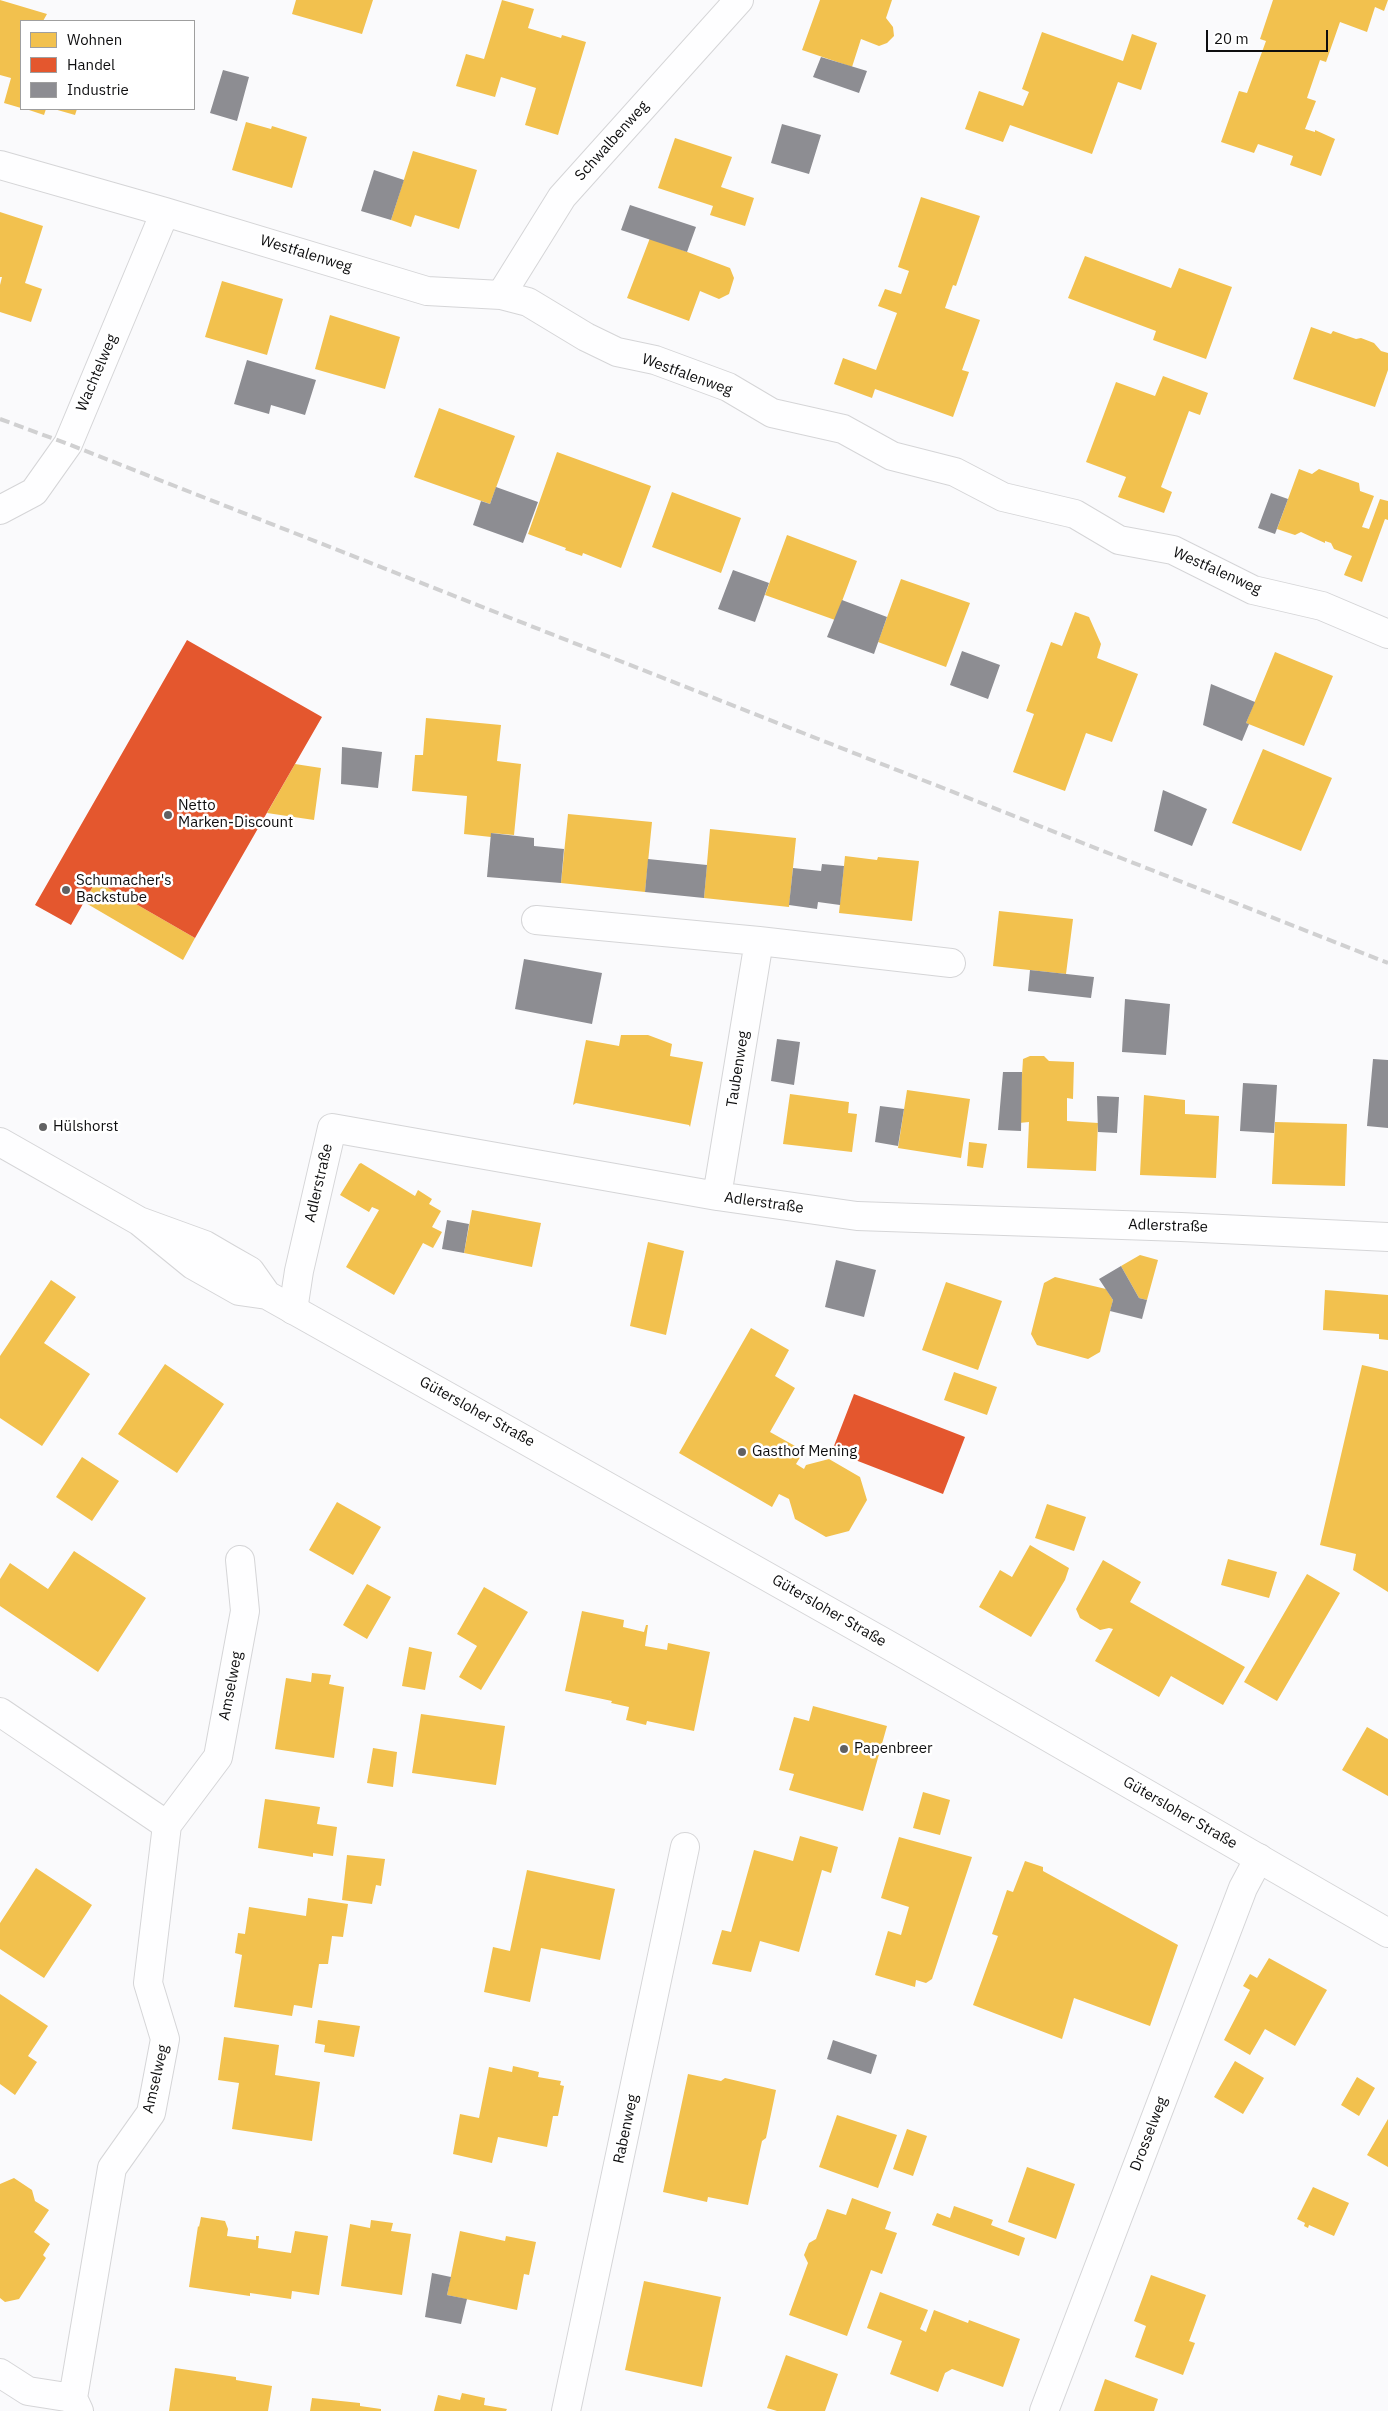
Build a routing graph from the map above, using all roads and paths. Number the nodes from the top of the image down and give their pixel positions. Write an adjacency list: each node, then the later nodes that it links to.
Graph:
1 (739, 0): 4 (street, Schwalbenweg)
2 (0, 165): 3 (street, Westfalenweg)
3 (165, 212): 4 (street, Westfalenweg); 5 (street, Wachtelweg)
4 (501, 295): 6 (street, Westfalenweg)
5 (0, 510)
6 (1388, 634)
7 (536, 920): 8 (street)
8 (759, 941): 9 (street); 11 (street, Taubenweg)
9 (951, 963)
10 (0, 1142): 13 (street, Gütersloher Straße)
11 (717, 1196): 12 (street, Adlerstraße); 13 (street, Adlerstraße)
12 (1388, 1237)
13 (293, 1310): 18 (street, Gütersloher Straße)
14 (240, 1560): 16 (street, Amselweg)
15 (0, 1712): 16 (street)
16 (167, 1825): 21 (street, Amselweg)
17 (685, 1847): 22 (street, Rabenweg)
18 (1259, 1858): 19 (street, Gütersloher Straße); 23 (street, Drosselweg)
19 (1388, 1933)
20 (0, 2373): 21 (street)
21 (76, 2404)
22 (566, 2411)
23 (1044, 2411)

